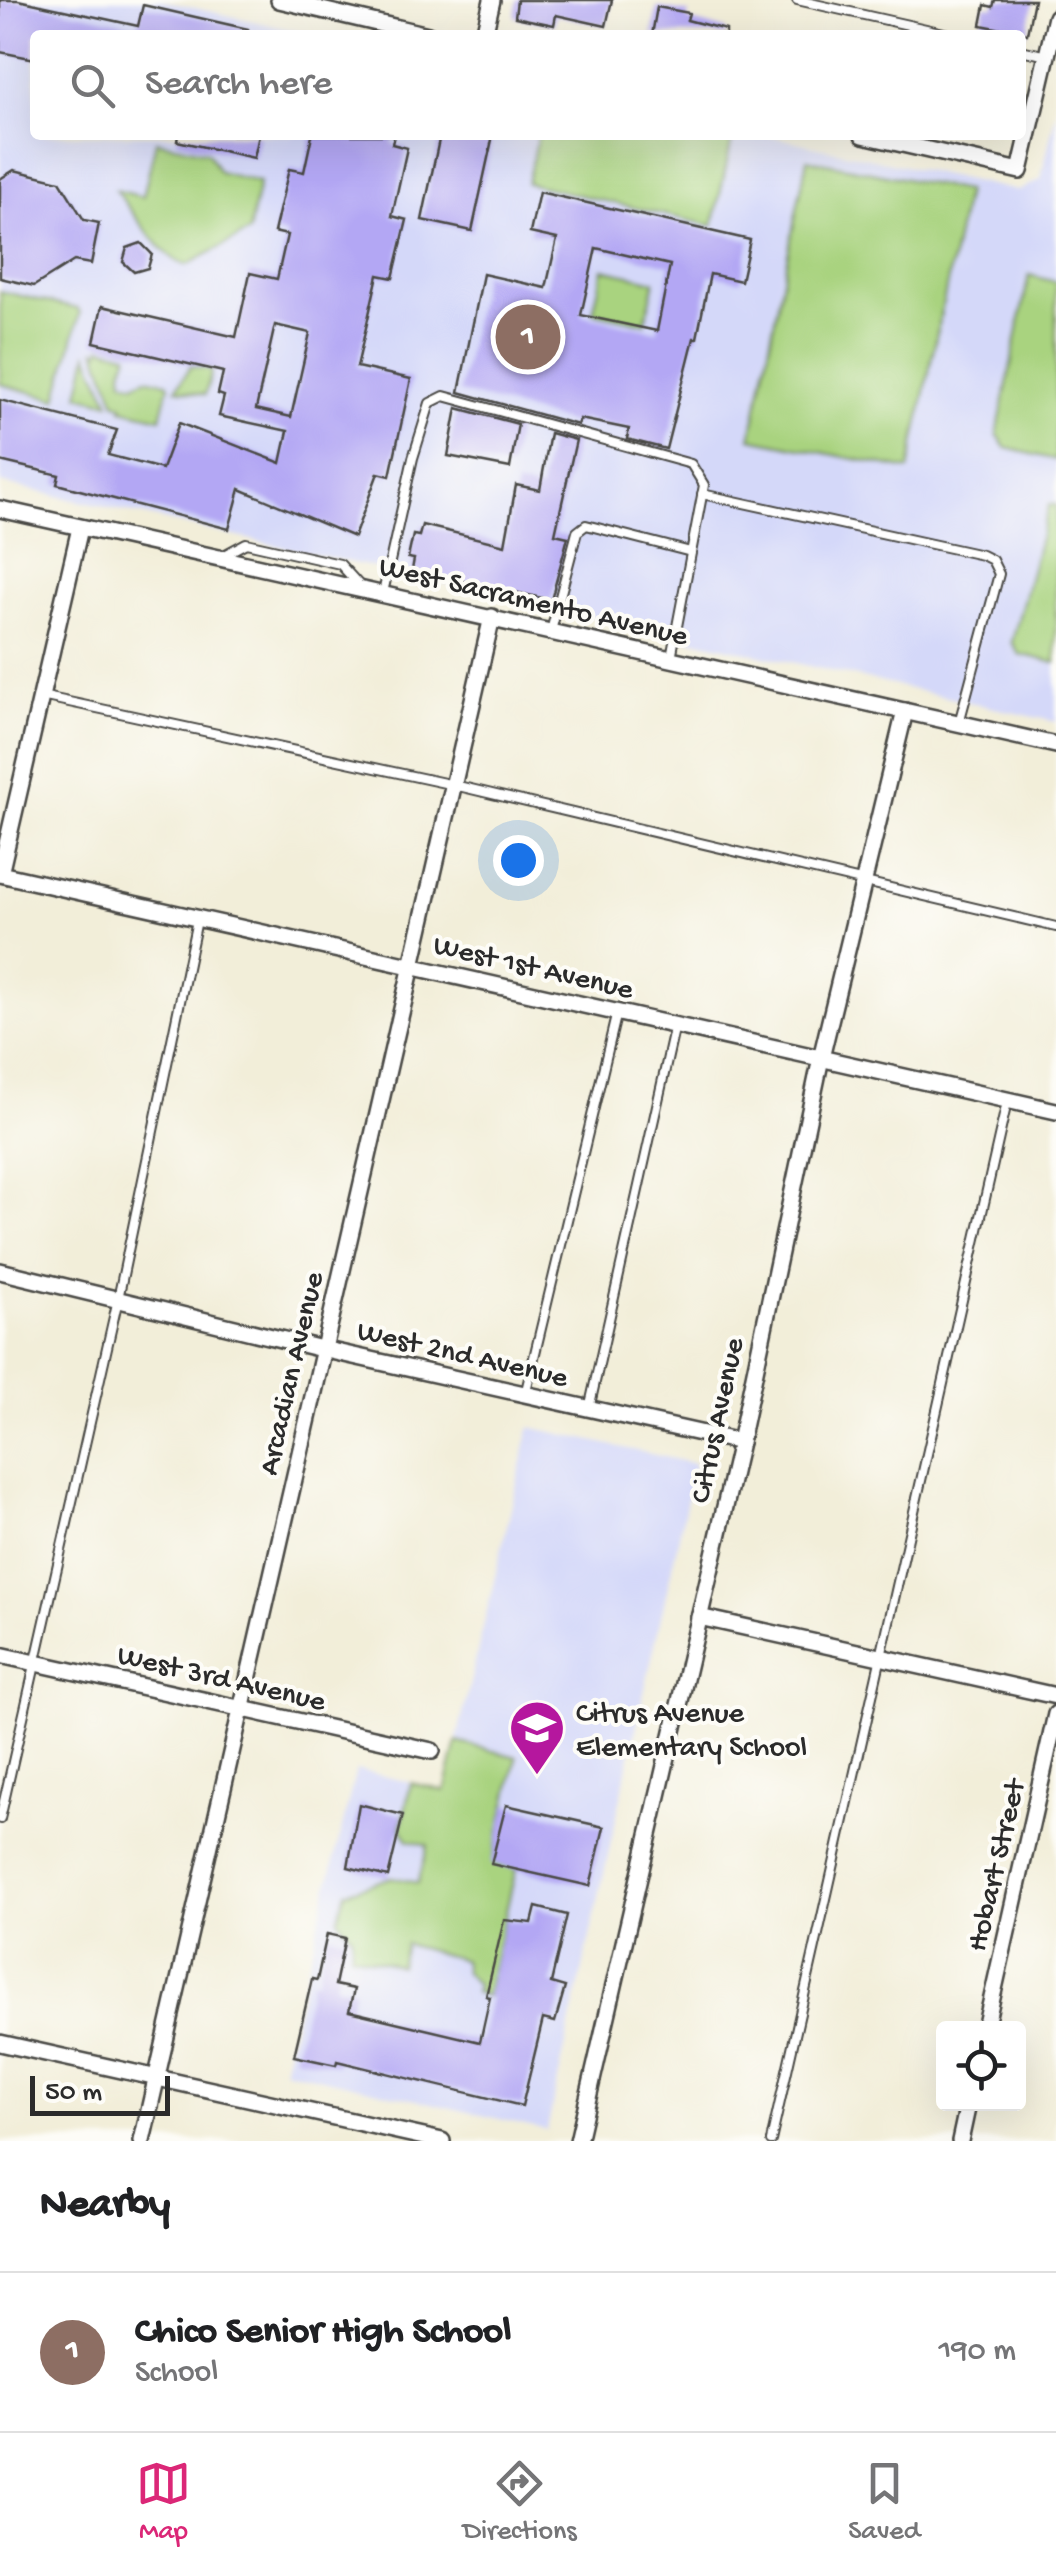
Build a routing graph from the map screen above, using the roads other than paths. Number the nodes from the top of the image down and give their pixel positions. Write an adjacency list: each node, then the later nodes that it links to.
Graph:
1 (279, 0): 5 (street)
2 (492, 0): 6 (street)
3 (798, 0): 7 (lane)
4 (1056, 17): 9 (street)
5 (407, 30)
6 (485, 30)
7 (931, 30)
8 (1026, 51): 9 (lane)
9 (1047, 56): 10 (street)
10 (885, 140)
11 (703, 490): 14 (lane); 15 (lane); 21 (lane)
12 (0, 509): 13 (street, West Sacramento Avenue)
13 (80, 528): 15 (street, West Sacramento Avenue); 19 (street)
14 (691, 552): 17 (lane); 18 (lane)
15 (383, 594): 16 (street, West Sacramento Avenue)
16 (492, 617): 17 (street, West Sacramento Avenue); 23 (street, Arcadian Avenue)
17 (551, 631): 18 (street, West Sacramento Avenue)
18 (670, 658): 20 (street, West Sacramento Avenue)
19 (41, 696): 23 (lane); 24 (street)
20 (905, 711): 21 (street, West Sacramento Avenue); 25 (street, Citrus Avenue)
21 (959, 723): 22 (street, West Sacramento Avenue)
22 (1056, 745)
23 (454, 786): 25 (lane); 28 (street, Arcadian Avenue)
24 (0, 874): 26 (street, West 1st Avenue)
25 (864, 882): 27 (lane); 31 (street, Citrus Avenue)
26 (198, 918): 28 (street, West 1st Avenue); 35 (lane)
27 (1056, 926)
28 (411, 965): 29 (street, West 1st Avenue); 36 (street, Arcadian Avenue)
29 (618, 1012): 30 (street, West 1st Avenue); 37 (lane)
30 (675, 1025): 31 (street, West 1st Avenue); 38 (lane)
31 (821, 1058): 32 (street, West 1st Avenue); 39 (street, Citrus Avenue)
32 (1008, 1100): 33 (street, West 1st Avenue); 42 (lane)
33 (1056, 1111)
34 (0, 1270): 35 (street, West 2nd Avenue)
35 (118, 1299): 36 (street, West 2nd Avenue); 43 (lane)
36 (322, 1349): 37 (street, West 2nd Avenue); 45 (street, Arcadian Avenue)
37 (525, 1394): 38 (street, West 2nd Avenue)
38 (589, 1408): 39 (street, West 2nd Avenue)
39 (740, 1442): 40 (street, Citrus Avenue)
40 (699, 1617): 42 (street); 55 (street, Citrus Avenue)
41 (0, 1655): 43 (street, West 3rd Avenue)
42 (883, 1659): 44 (street); 56 (lane)
43 (36, 1662): 45 (street, West 3rd Avenue); 48 (lane)
44 (1056, 1696)
45 (240, 1708): 47 (street, West 3rd Avenue); 51 (street, Arcadian Avenue)
46 (1056, 1714): 49 (street, Hobart Street)
47 (432, 1752)
48 (0, 1819)
49 (987, 2021)
50 (0, 2043): 51 (street)
51 (156, 2078): 53 (street, Arcadian Avenue); 54 (street)
52 (966, 2111): 57 (street)
53 (142, 2141)
54 (442, 2141)
55 (578, 2141)
56 (772, 2141)
57 (960, 2141)

